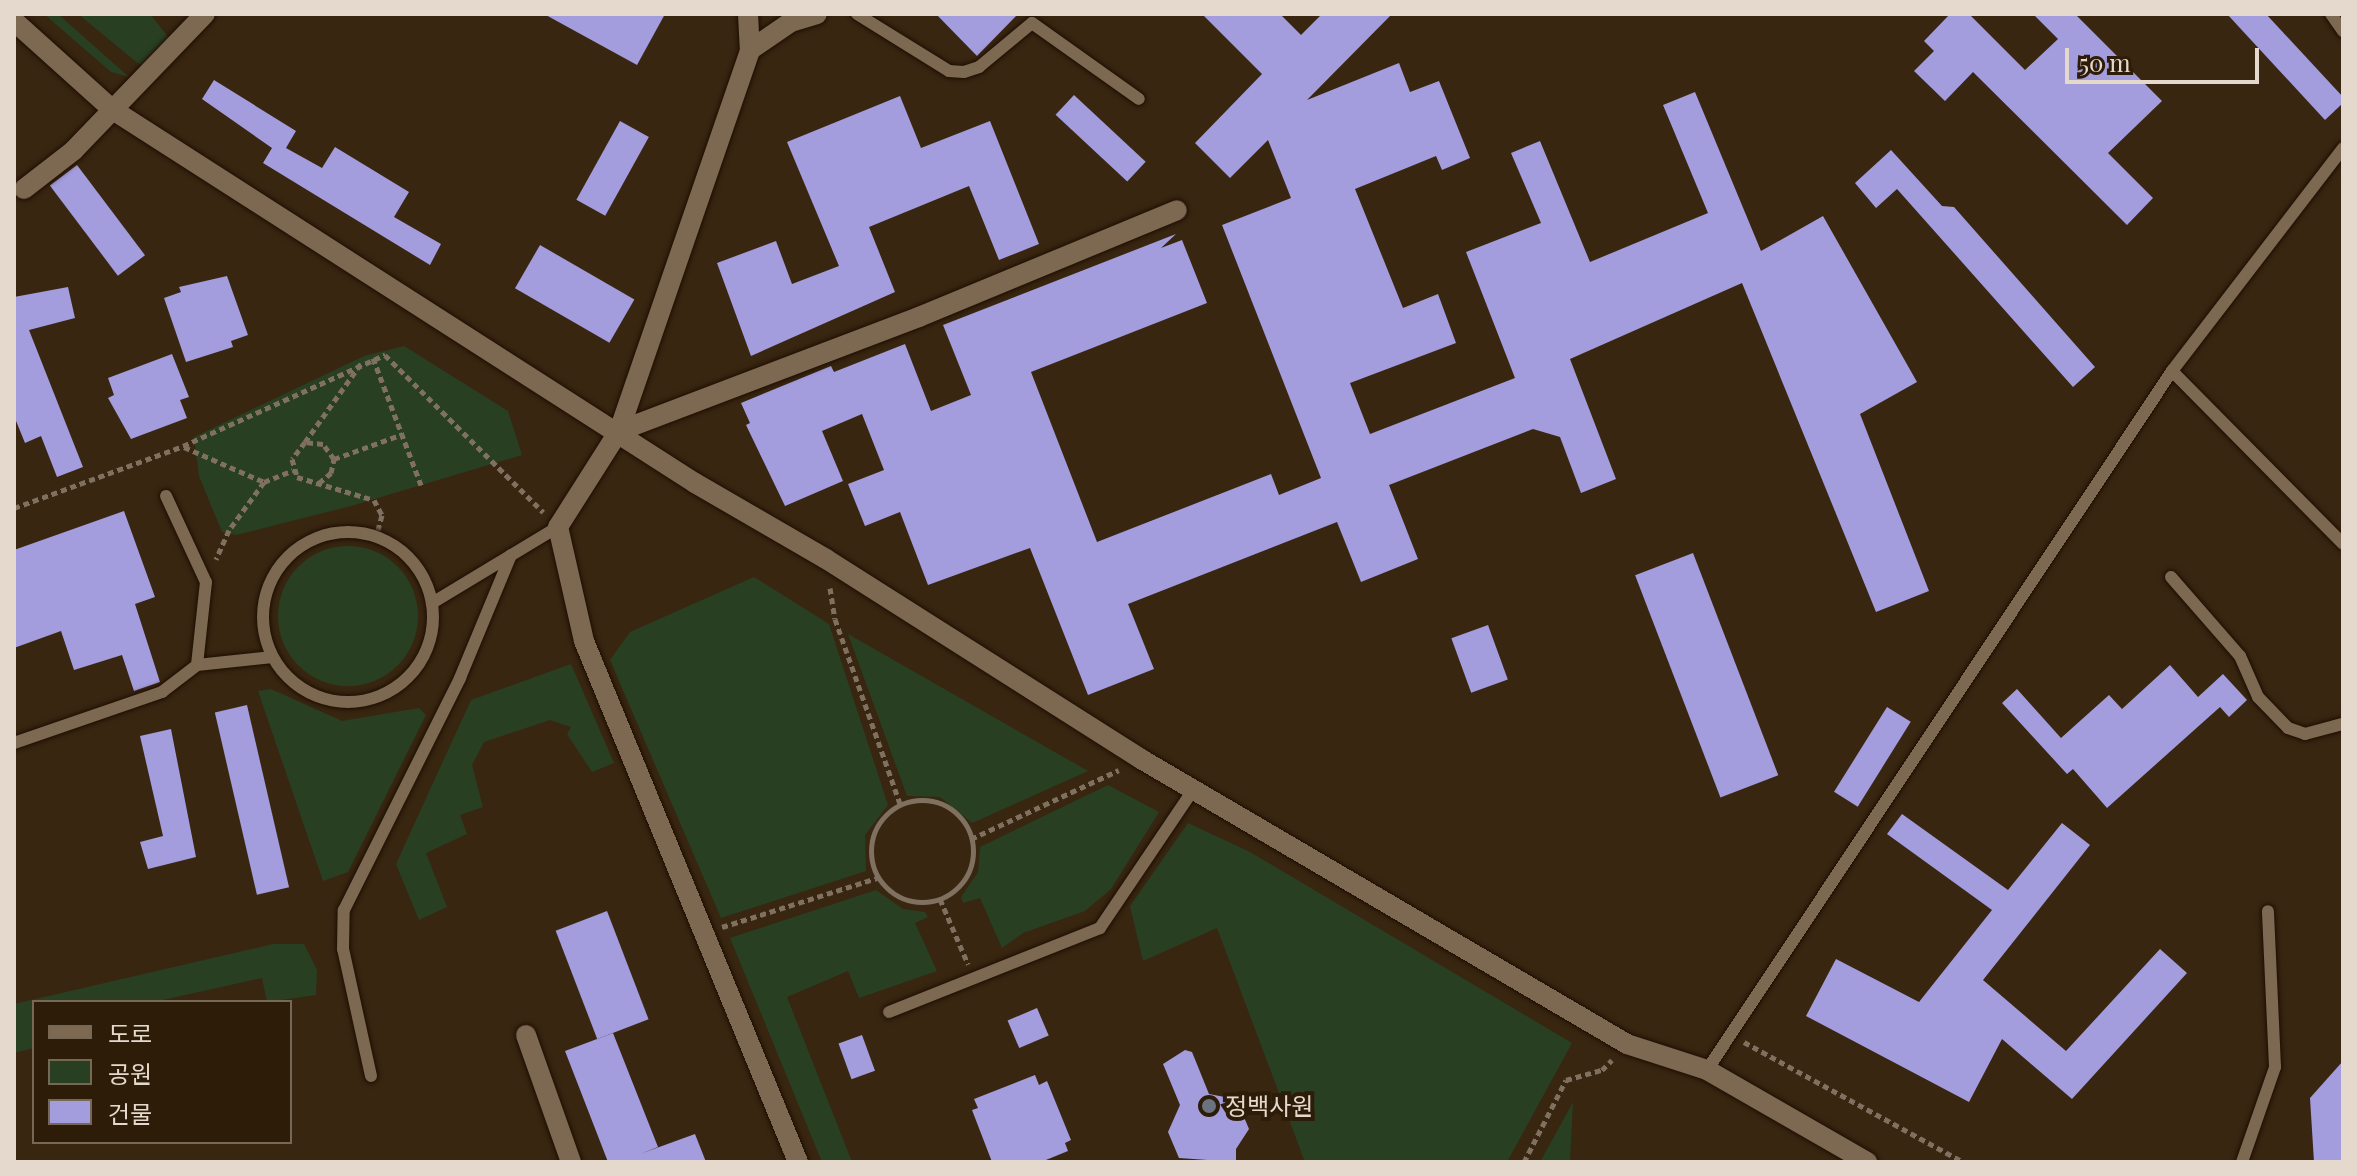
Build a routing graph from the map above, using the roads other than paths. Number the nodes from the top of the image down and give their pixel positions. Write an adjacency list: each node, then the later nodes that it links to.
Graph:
1 (205, 14): 10 (street)
2 (748, 14): 8 (street)
3 (817, 14): 8 (street)
4 (857, 14): 9 (lane)
5 (2331, 14): 7 (lane)
6 (14, 21): 10 (street)
7 (2343, 31)
8 (750, 50): 15 (street)
9 (1139, 99)
10 (113, 110): 12 (street); 15 (street)
11 (2343, 148): 14 (lane)
12 (24, 189)
13 (1177, 210): 15 (street)
14 (2172, 371): 18 (lane); 30 (lane)
15 (619, 431): 17 (street); 26 (street)
16 (166, 496): 23 (lane)
17 (558, 527): 19 (lane); 33 (street)
18 (2343, 544)
19 (511, 555): 21 (lane); 31 (lane)
20 (2171, 577): 24 (lane)
21 (432, 603): 22 (lane); 22 (lane)
22 (273, 657): 23 (lane)
23 (197, 665): 25 (lane)
24 (2343, 724)
25 (14, 743)
26 (1193, 790): 28 (lane); 30 (street)
27 (2268, 911): 35 (lane)
28 (889, 1012)
29 (526, 1035): 32 (street)
30 (1707, 1070): 34 (street)
31 (371, 1076)
32 (571, 1162)
33 (798, 1162)
34 (1867, 1162)
35 (2242, 1162)

